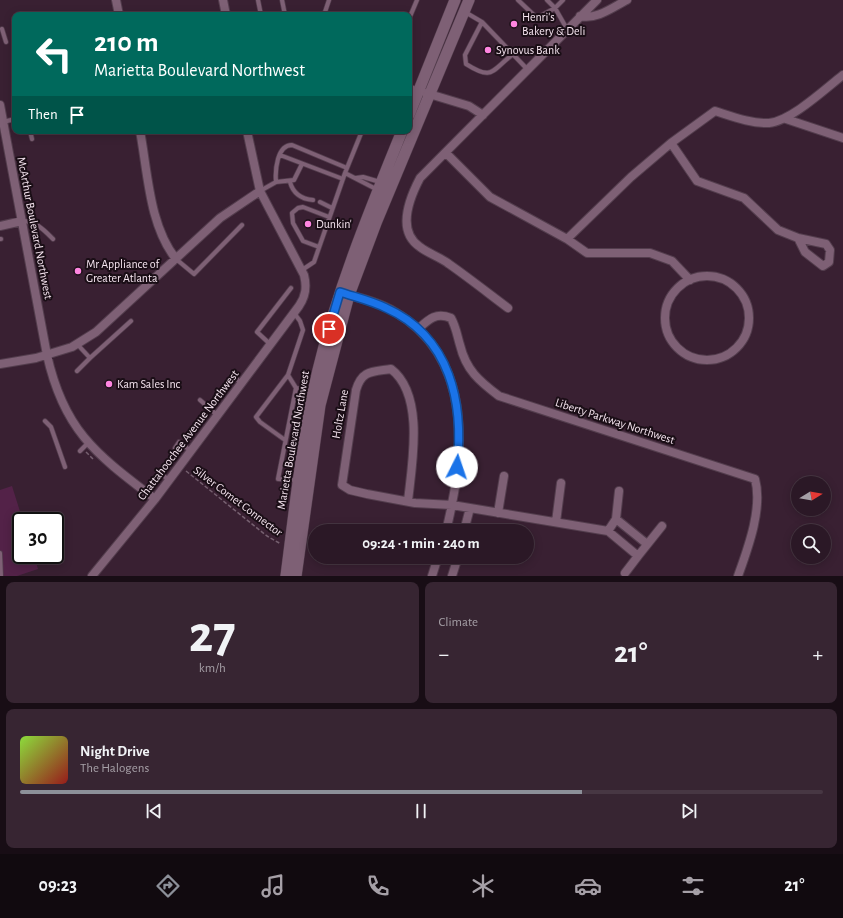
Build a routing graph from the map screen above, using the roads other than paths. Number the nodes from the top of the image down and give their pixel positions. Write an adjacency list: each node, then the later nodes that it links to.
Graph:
1 (116, 0): 15 (street)
2 (223, 0): 16 (street)
3 (258, 0): 17 (lane)
4 (282, 0): 18 (lane)
5 (329, 0): 19 (lane)
6 (417, 0): 20 (lane)
7 (455, 0): 30 (main road)
8 (470, 0): 21 (main road)
9 (518, 0): 14 (lane)
10 (547, 0): 14 (lane)
11 (563, 0): 14 (lane)
12 (597, 0): 22 (street)
13 (627, 0): 22 (street)
14 (555, 8): 25 (lane)
15 (118, 12)
16 (225, 12)
17 (260, 12)
18 (284, 12)
19 (325, 12)
20 (412, 12)
21 (464, 12): 23 (lane); 31 (main road)
22 (580, 16): 25 (street)
23 (482, 22): 27 (lane); 27 (lane)
24 (2, 29): 26 (lane)
25 (568, 29): 28 (street)
26 (6, 42)
27 (512, 55): 28 (lane)
28 (528, 70): 34 (street)
29 (843, 74): 35 (street)
30 (414, 88): 31 (street); 32 (main road)
31 (430, 95): 34 (street); 72 (main road)
32 (412, 99)
33 (0, 105): 37 (street, McArthur Boulevard Northwest)
34 (483, 114): 46 (street)
35 (786, 119): 43 (street); 45 (street)
36 (12, 120): 37 (lane)
37 (3, 122): 61 (street, McArthur Boulevard Northwest)
38 (31, 134): 44 (lane)
39 (141, 134): 68 (street)
40 (248, 134): 56 (street, Chattahoochee Avenue Northwest)
41 (361, 134): 49 (lane)
42 (401, 134): 55 (main road, Marietta Boulevard Northwest)
43 (843, 138)
44 (32, 139)
45 (671, 143): 64 (street); 66 (street)
46 (446, 153): 66 (street); 73 (street)
47 (280, 155): 48 (lane); 49 (lane); 53 (lane)
48 (302, 164): 52 (lane); 54 (lane)
49 (347, 168): 50 (lane)
50 (345, 173): 51 (lane); 52 (lane)
51 (356, 178): 55 (lane); 55 (lane)
52 (343, 179): 59 (lane)
53 (276, 182): 54 (lane); 56 (lane)
54 (290, 182): 57 (lane)
55 (380, 186): 72 (main road, Marietta Boulevard Northwest)
56 (260, 191): 68 (street); 69 (street, Chattahoochee Avenue Northwest)
57 (311, 201)
58 (321, 204): 59 (lane)
59 (332, 208): 60 (lane)
60 (329, 217): 67 (lane); 67 (lane)
61 (22, 222): 63 (street); 65 (lane); 79 (street, McArthur Boulevard Northwest)
62 (242, 225): 68 (lane)
63 (0, 226)
64 (798, 238)
65 (53, 239)
66 (567, 239): 70 (street)
67 (319, 247): 69 (lane)
68 (176, 259): 77 (street)
69 (301, 271): 74 (street, Chattahoochee Avenue Northwest)
70 (690, 280): 70 (street)
71 (291, 288): 78 (lane)
72 (344, 294): 76 (street); 87 (main road, Marietta Boulevard Northwest); 121 (main road)
73 (508, 308)
74 (294, 313): 78 (street, Chattahoochee Avenue Northwest); 84 (lane)
75 (131, 321): 80 (lane)
76 (418, 329): 103 (street); 124 (street, Liberty Parkway Northwest)
77 (77, 344): 79 (street); 80 (lane)
78 (271, 344): 85 (street, Chattahoochee Avenue Northwest)
79 (47, 355): 81 (street); 101 (street, McArthur Boulevard Northwest)
80 (90, 358): 82 (lane)
81 (0, 364)
82 (77, 371)
83 (232, 375): 85 (lane)
84 (288, 375): 86 (lane); 91 (lane)
85 (242, 383): 89 (street, Chattahoochee Avenue Northwest)
86 (296, 388): 87 (lane); 91 (lane)
87 (314, 392): 98 (main road, Marietta Boulevard Northwest)
88 (200, 400): 89 (lane)
89 (217, 416): 93 (street, Chattahoochee Avenue Northwest)
90 (45, 421): 94 (lane)
91 (285, 440): 98 (lane)
92 (175, 448): 93 (lane)
93 (191, 451): 97 (street, Chattahoochee Avenue Northwest)
94 (65, 467)
95 (160, 473): 97 (lane)
96 (504, 476): 105 (street)
97 (169, 480): 101 (street, Chattahoochee Avenue Northwest)
98 (298, 480): 120 (main road, Marietta Boulevard Northwest)
99 (561, 483): 107 (street)
100 (619, 491): 106 (street)
101 (155, 499): 119 (street, Chattahoochee Avenue Northwest)
102 (408, 501): 102 (street, Holtz Lane); 103 (street, Holtz Lane)
103 (452, 505): 104 (street, Holtz Lane); 108 (street)
104 (470, 508): 105 (street, Holtz Lane); 109 (street)
105 (498, 513): 107 (street, Holtz Lane)
106 (616, 519): 111 (street); 112 (street)
107 (556, 522): 111 (street, Holtz Lane)
108 (448, 524)
109 (466, 524)
110 (662, 526): 112 (street)
111 (608, 531): 114 (street)
112 (647, 544): 114 (street)
113 (0, 553): 118 (lane)
114 (638, 556): 117 (street)
115 (436, 564): 122 (street)
116 (456, 564): 123 (street)
117 (624, 573)
118 (1, 576)
119 (92, 576)
120 (286, 576)
121 (296, 576)
122 (432, 576)
123 (452, 576)
124 (738, 576)

